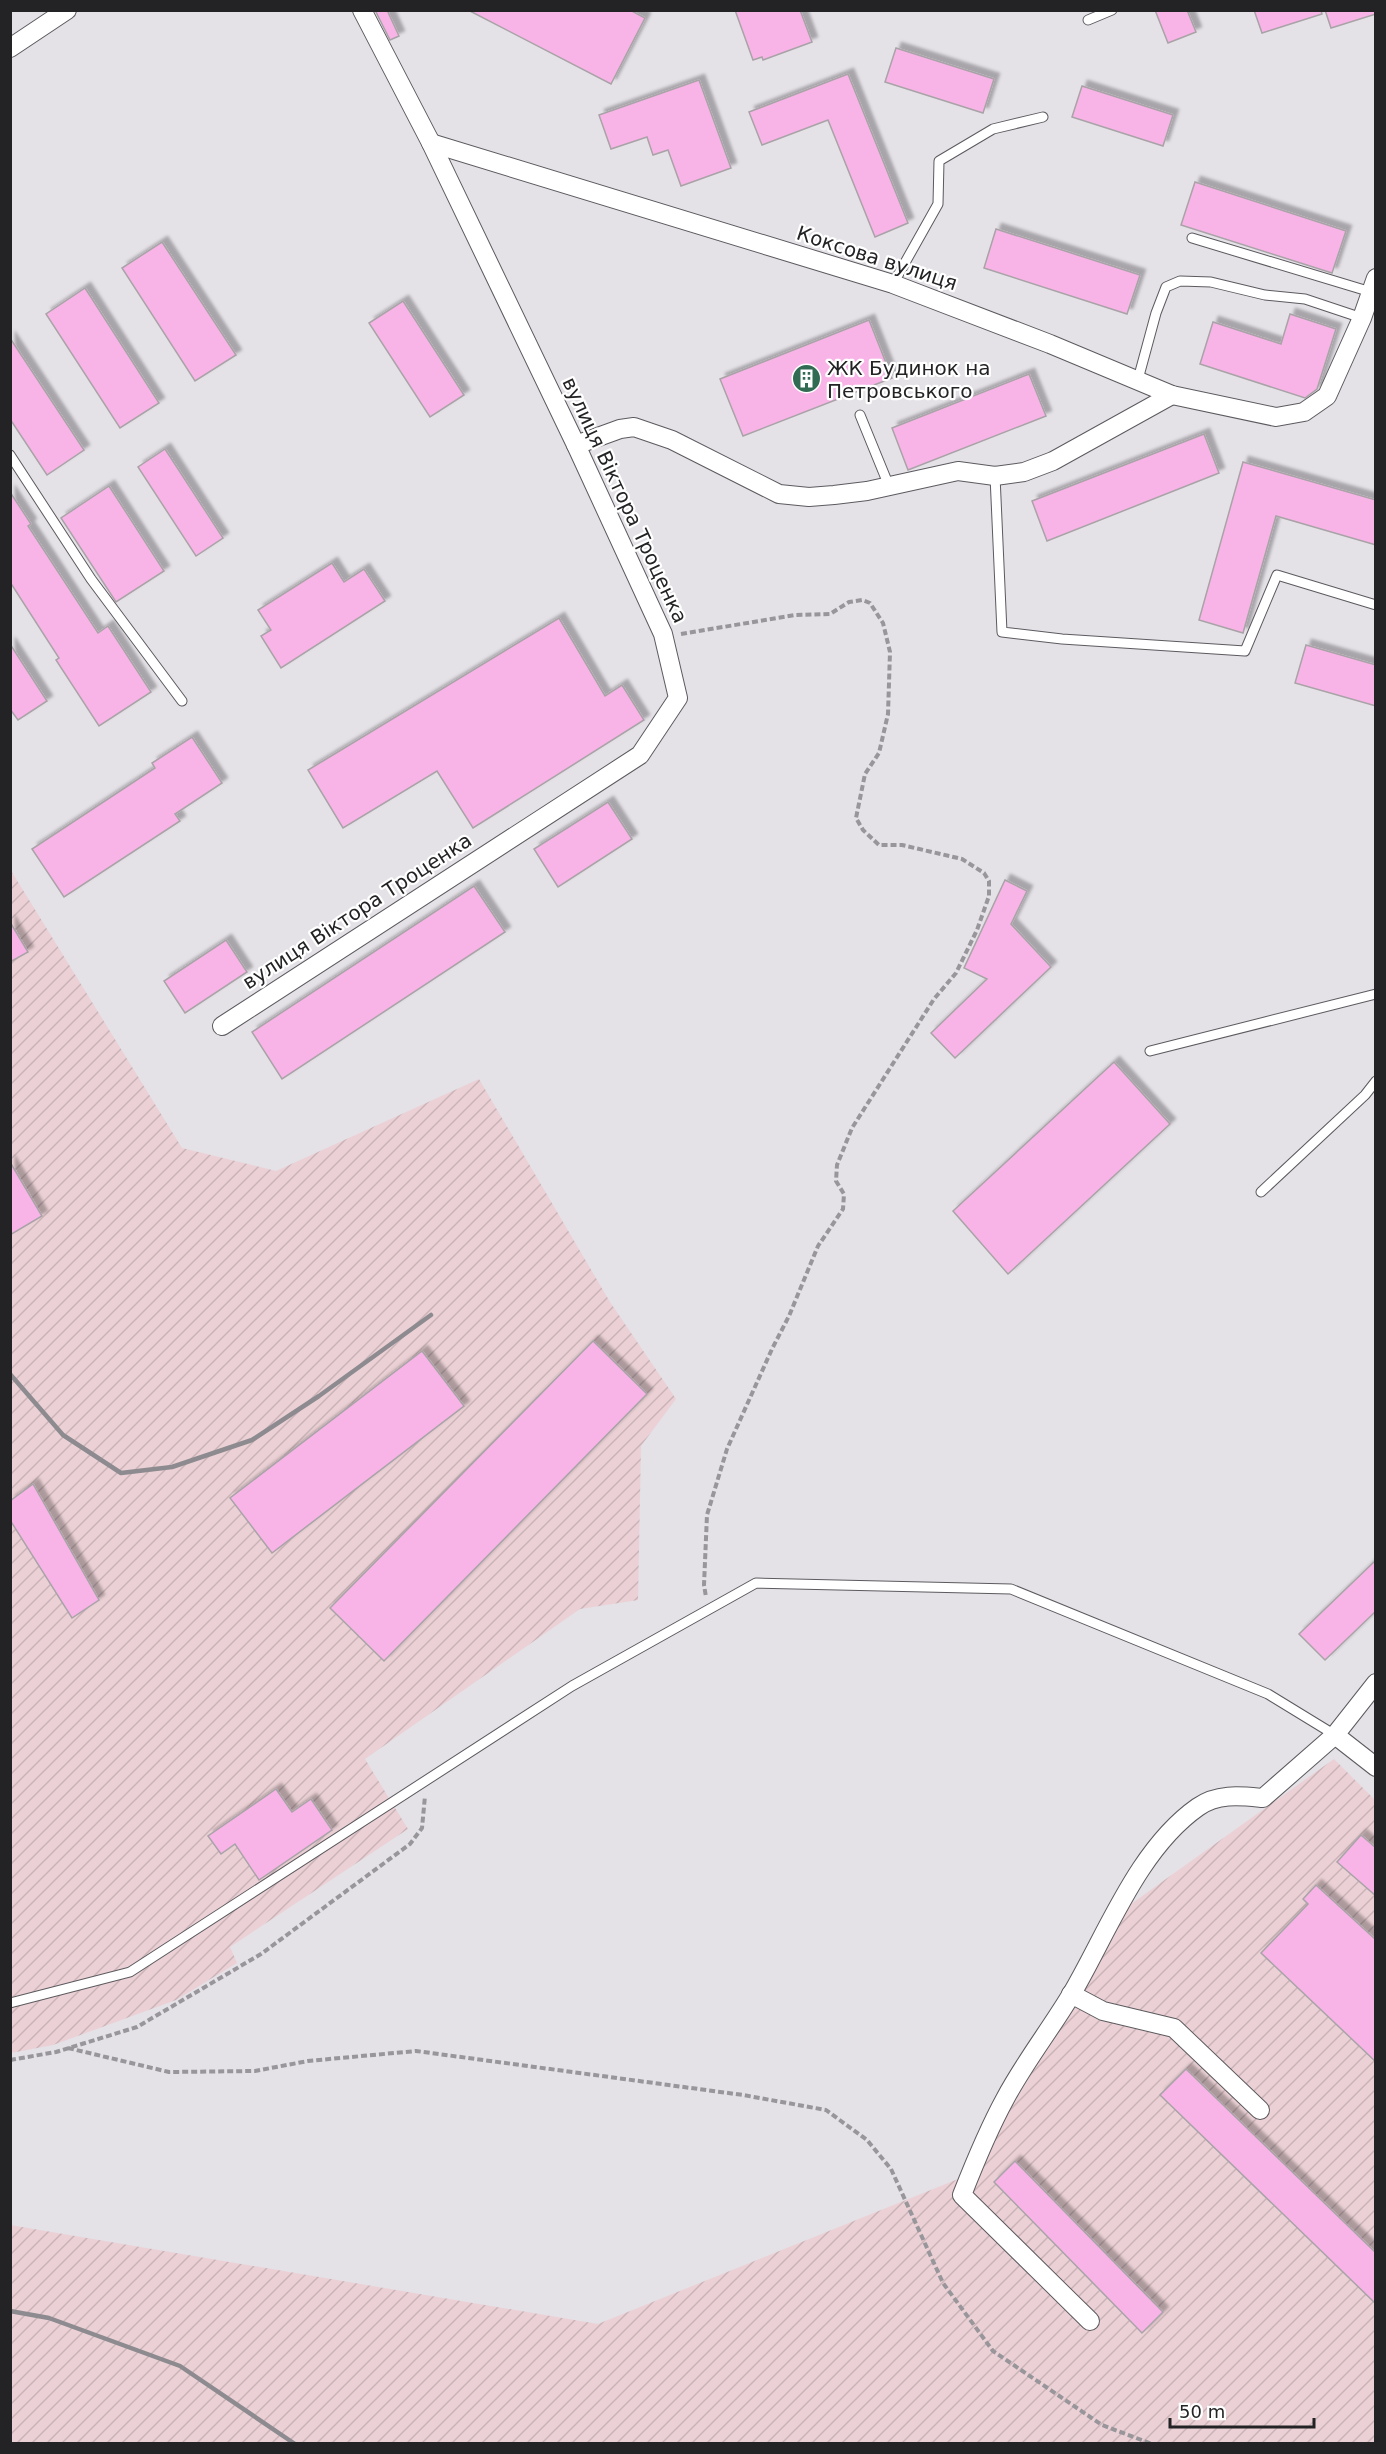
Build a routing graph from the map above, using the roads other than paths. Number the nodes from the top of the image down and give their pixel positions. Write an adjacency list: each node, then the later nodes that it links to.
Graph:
1 (67, 10): 5 (street)
2 (362, 10): 7 (street, вулиця Віктора Троценка)
3 (1112, 10): 4 (lane)
4 (1088, 20)
5 (10, 48)
6 (1043, 117): 9 (lane)
7 (431, 143): 9 (street, Коксова вулиця); 14 (street, вулиця Віктора Троценка)
8 (1192, 238): 10 (lane)
9 (893, 284): 11 (street, Коксова вулиця)
10 (1371, 299): 11 (lane); 12 (street, Коксова вулиця)
11 (1137, 383): 12 (street, Коксова вулиця)
12 (1172, 395): 16 (street)
13 (860, 415): 17 (lane)
14 (576, 445): 17 (street); 21 (street, вулиця Віктора Троценка)
15 (10, 455): 19 (lane)
16 (995, 476): 17 (street); 18 (lane)
17 (889, 486)
18 (1376, 604)
19 (182, 700)
20 (1376, 994): 22 (lane)
21 (222, 1026)
22 (1150, 1051)
23 (1376, 1081): 24 (lane)
24 (1261, 1192)
25 (1376, 1683): 26 (street)
26 (1335, 1735): 27 (street); 28 (street); 29 (lane)
27 (1376, 1767)
28 (1071, 1994): 30 (street); 31 (street)
29 (10, 2003)
30 (1260, 2110)
31 (1090, 2321)

